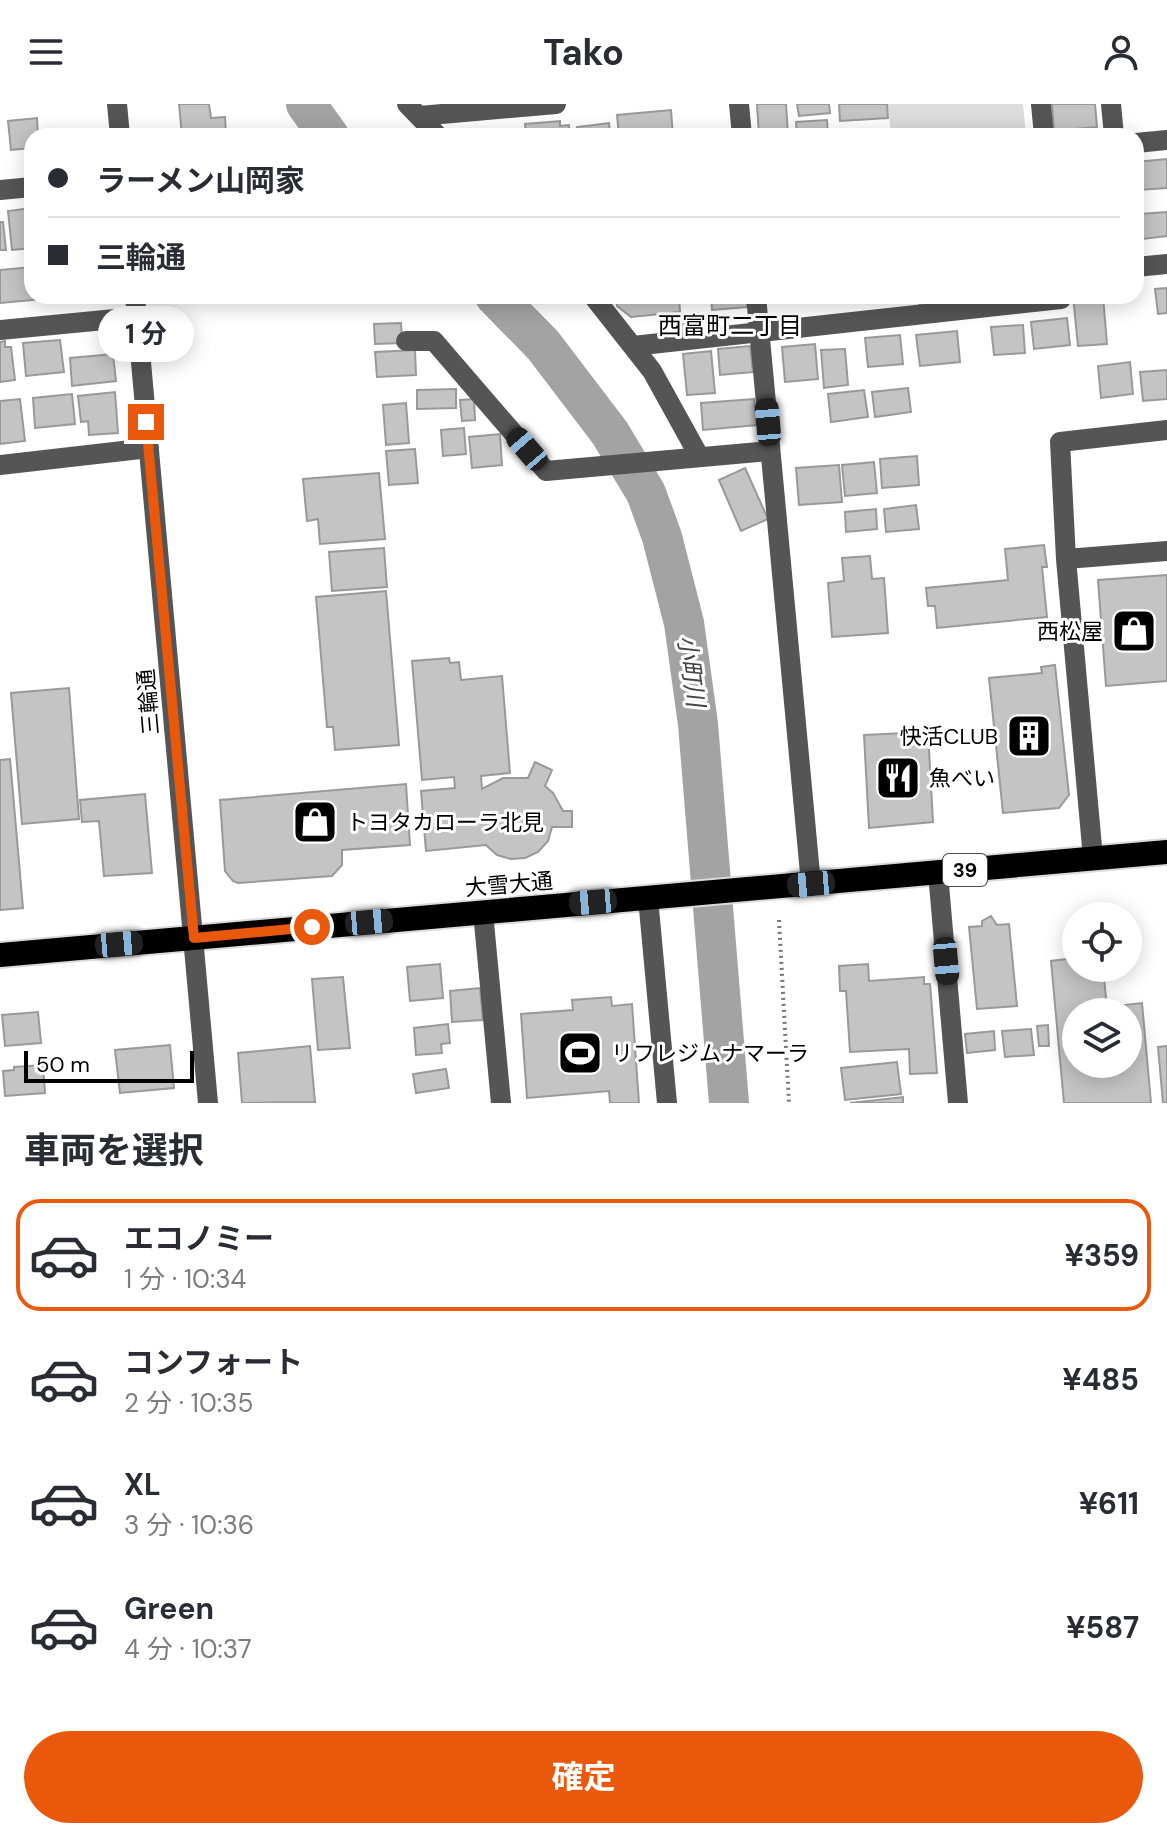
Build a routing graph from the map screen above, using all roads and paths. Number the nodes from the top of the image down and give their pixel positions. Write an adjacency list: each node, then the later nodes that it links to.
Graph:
1 (117, 104): 7 (street)
2 (556, 104): 6 (street)
3 (739, 104): 9 (street)
4 (1041, 104): 10 (street)
5 (1111, 104): 11 (street)
6 (413, 110): 8 (street)
7 (119, 128)
8 (430, 128)
9 (741, 128)
10 (1043, 128)
11 (1113, 128)
12 (1167, 140): 13 (street)
13 (1144, 142)
14 (24, 188): 15 (street)
15 (0, 190)
16 (1167, 264): 17 (street)
17 (1144, 266)
18 (135, 304): 22 (street, 三輪通)
19 (599, 304): 26 (street)
20 (757, 304): 24 (street)
21 (1017, 304): 24 (street)
22 (136, 317): 23 (street); 28 (street, 三輪通)
23 (0, 330)
24 (759, 333): 26 (street); 29 (street)
25 (406, 341): 30 (street)
26 (633, 346): 30 (street)
27 (1167, 430): 33 (street)
28 (149, 448): 31 (street); 41 (street, 三輪通)
29 (770, 451): 30 (street); 37 (street)
30 (692, 457)
31 (0, 465)
32 (1167, 551): 33 (street)
33 (1066, 559): 35 (street)
34 (1167, 852): 35 (highway, 大雪大通 / 39)
35 (1093, 858): 36 (highway, 大雪大通 / 39)
36 (938, 873): 37 (highway, 大雪大通 / 39); 47 (street)
37 (811, 884): 38 (highway, 大雪大通 / 39)
38 (648, 898): 39 (highway, 大雪大通 / 39); 45 (street)
39 (483, 912): 41 (highway, 大雪大通 / 39); 44 (street)
40 (779, 920): 46 (path)
41 (194, 938): 42 (highway, 大雪大通 / 39); 43 (street, 三輪通)
42 (0, 955)
43 (208, 1103)
44 (501, 1103)
45 (667, 1103)
46 (789, 1103)
47 (958, 1103)

